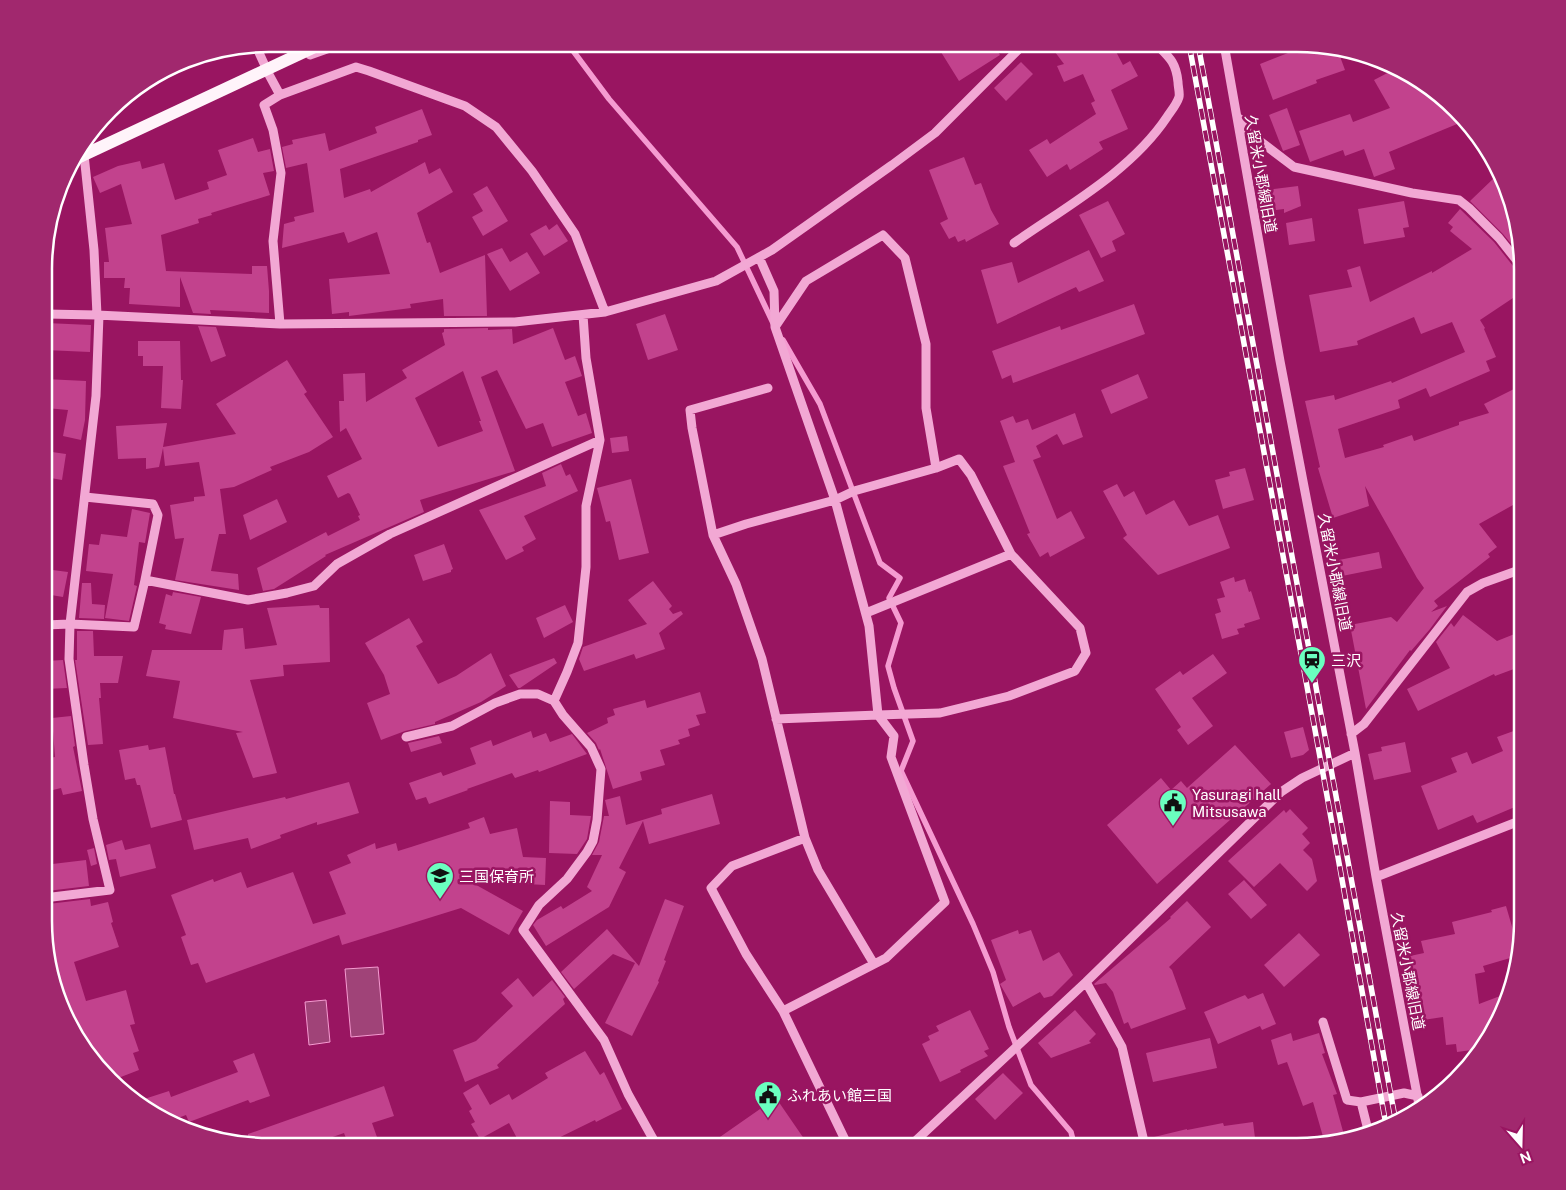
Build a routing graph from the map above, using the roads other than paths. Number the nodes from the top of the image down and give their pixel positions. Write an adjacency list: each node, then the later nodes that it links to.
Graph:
1 (295, 52): 8 (street)
2 (303, 52): 9 (main road)
3 (317, 52): 8 (street)
4 (1016, 52): 16 (street)
5 (1164, 52): 14 (street)
6 (1225, 52): 11 (street, 久留米小郡線旧道)
7 (259, 53): 8 (street)
8 (266, 69): 9 (street); 10 (street)
9 (253, 75): 12 (main road)
10 (280, 95): 17 (street); 21 (street)
11 (1237, 114): 15 (street); 38 (street, 久留米小郡線旧道)
12 (89, 149)
13 (81, 162): 19 (street)
14 (1014, 243)
15 (1513, 256)
16 (759, 257): 17 (street); 22 (street)
17 (605, 312): 20 (street)
18 (52, 314): 19 (street)
19 (98, 315): 21 (street); 26 (street)
20 (583, 315): 21 (street); 24 (street)
21 (280, 324)
22 (775, 326): 25 (street); 27 (street)
23 (768, 388): 28 (street)
24 (600, 440): 31 (street); 35 (street)
25 (936, 468): 27 (street); 29 (street)
26 (85, 496): 31 (street); 33 (street)
27 (835, 500): 28 (street); 32 (street)
28 (713, 536): 37 (street)
29 (1012, 554): 32 (street); 36 (street)
30 (1513, 572): 38 (street)
31 (145, 580): 33 (street)
32 (866, 613): 36 (street)
33 (70, 624): 34 (street); 44 (street)
34 (52, 625)
35 (554, 701): 39 (street); 53 (street)
36 (878, 715): 37 (street); 45 (street)
37 (776, 719): 42 (street)
38 (1351, 734): 40 (street, 久留米小郡線旧道)
39 (406, 737)
40 (1355, 753): 43 (street, 久留米小郡線旧道); 46 (street)
41 (1513, 824): 43 (street)
42 (805, 838): 45 (street); 47 (street)
43 (1376, 877): 49 (street, 久留米小郡線旧道)
44 (52, 897)
45 (874, 964): 47 (street)
46 (1086, 982): 55 (street); 56 (street)
47 (783, 1011): 54 (street)
48 (1323, 1022): 51 (street)
49 (1418, 1096): 50 (street, 久留米小郡線旧道); 51 (street)
50 (1418, 1100)
51 (1362, 1102): 52 (street)
52 (1367, 1126)
53 (653, 1138)
54 (844, 1138)
55 (919, 1138)
56 (1143, 1138)

